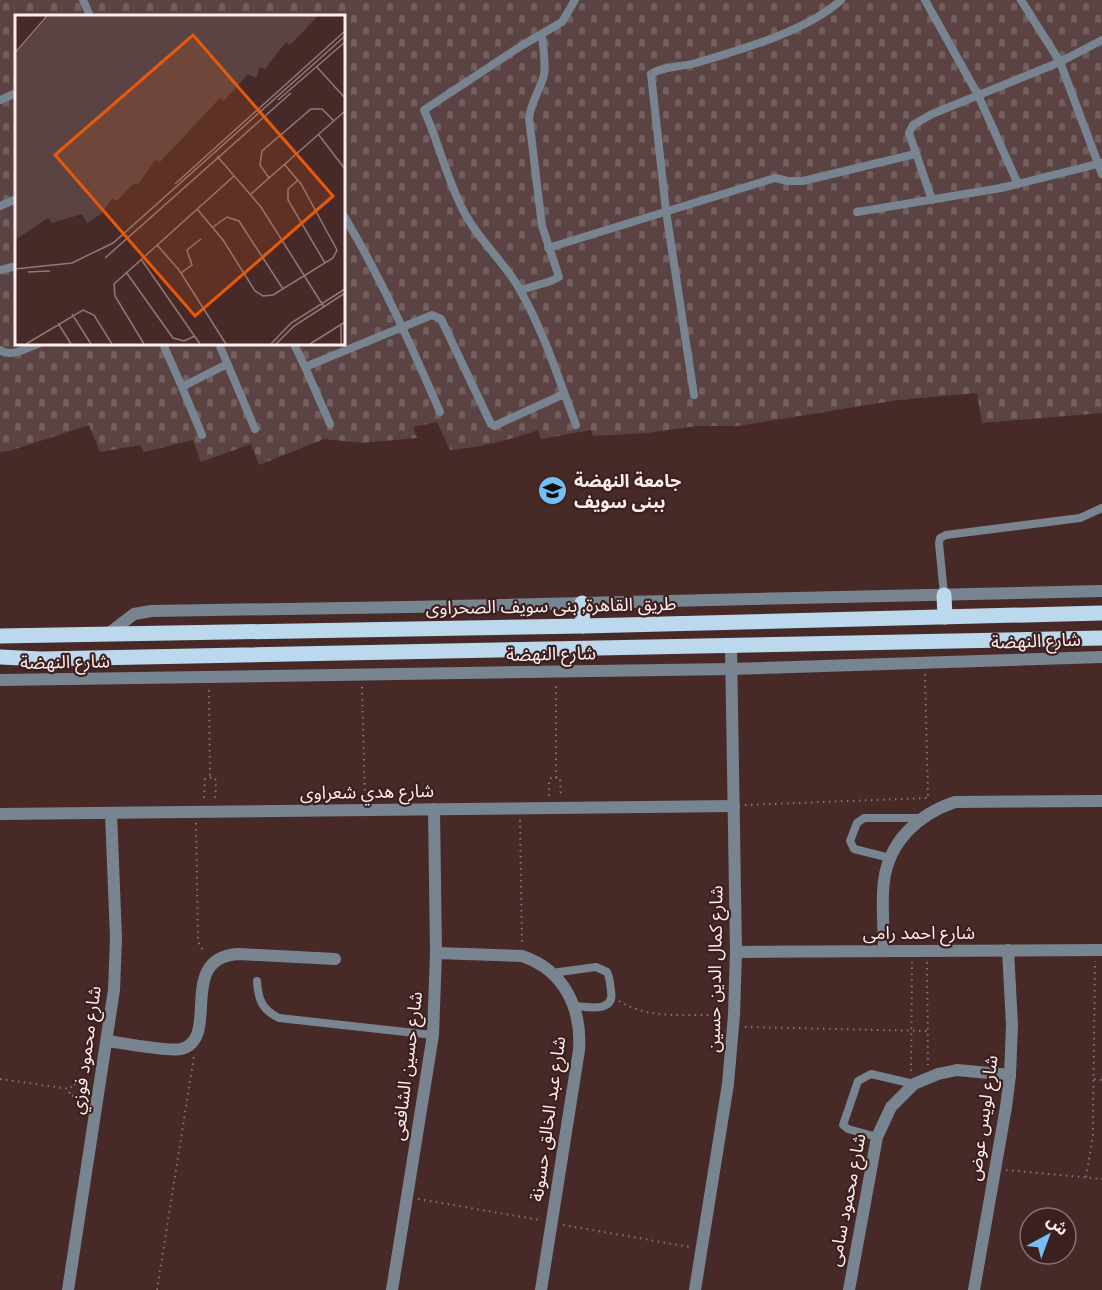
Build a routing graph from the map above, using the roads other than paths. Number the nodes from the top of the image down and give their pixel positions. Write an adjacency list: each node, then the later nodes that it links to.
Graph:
1 (83, 0): 6 (lane)
2 (574, 0): 7 (lane)
3 (841, 0): 20 (lane)
4 (925, 0): 11 (lane)
5 (1021, 0): 9 (lane)
6 (90, 15)
7 (542, 35): 23 (lane); 26 (lane)
8 (1102, 39): 9 (lane)
9 (1060, 62): 11 (lane); 14 (lane)
10 (15, 93): 12 (lane)
11 (978, 95): 13 (lane); 16 (lane)
12 (0, 100)
13 (915, 154): 18 (lane); 20 (lane)
14 (1100, 164): 15 (lane); 16 (lane)
15 (1102, 174)
16 (1018, 184): 18 (lane)
17 (15, 199): 19 (lane)
18 (932, 200): 21 (lane)
19 (0, 206)
20 (666, 211): 23 (lane); 37 (lane)
21 (856, 212)
22 (345, 218): 27 (lane)
23 (548, 248): 26 (lane)
24 (15, 266): 25 (lane)
25 (0, 270)
26 (521, 290): 36 (lane)
27 (403, 327): 34 (lane); 36 (lane); 38 (lane)
28 (35, 345): 32 (lane)
29 (163, 345): 35 (lane)
30 (219, 345): 33 (lane)
31 (294, 345): 34 (lane)
32 (0, 350)
33 (227, 364): 35 (lane); 41 (lane)
34 (305, 367): 39 (lane)
35 (182, 387): 42 (lane)
36 (564, 394): 40 (lane)
37 (694, 395)
38 (440, 412)
39 (330, 424)
40 (576, 425)
41 (255, 429)
42 (202, 435)
43 (1102, 508): 45 (lane)
44 (1102, 591): 45 (street)
45 (944, 595): 46 (street); 48 (main road)
46 (582, 603): 49 (main road); 51 (street)
47 (1102, 613): 48 (main road, طريق القاهرة, بنى سويف الصحراوى)
48 (945, 617): 49 (main road, طريق القاهرة, بنى سويف الصحراوى)
49 (582, 626): 50 (main road, طريق القاهرة, بنى سويف الصحراوى)
50 (200, 633): 51 (main road, طريق القاهرة, بنى سويف الصحراوى); 55 (main road)
51 (108, 634): 52 (main road, طريق القاهرة, بنى سويف الصحراوى)
52 (0, 636)
53 (1102, 638): 54 (main road)
54 (731, 646): 55 (main road); 58 (street, شارع كمال الدين حسين)
55 (200, 656): 56 (main road)
56 (0, 657)
57 (1102, 657): 58 (street, شارع النهضة)
58 (731, 669): 59 (street, شارع النهضة); 61 (street, شارع كمال الدين حسين)
59 (0, 680)
60 (1102, 801): 65 (street)
61 (734, 806): 62 (street, شارع هدي شعراوى); 71 (street, شارع كمال الدين حسين)
62 (434, 809): 63 (street, شارع هدي شعراوى); 70 (street, شارع حسين الشافعى)
63 (111, 813): 64 (street, شارع هدي شعراوى); 77 (street, شارع محمود فوزي)
64 (0, 814)
65 (925, 815): 66 (street); 66 (lane)
66 (890, 858): 69 (street)
67 (1008, 950): 68 (street, شارع احمد رامى); 69 (street, شارع احمد رامى); 78 (street, شارع لويس عوض)
68 (1098, 950)
69 (884, 951): 71 (street, شارع احمد رامى)
70 (436, 952): 73 (street, شارع عبد الخالق حسونة); 76 (street, شارع حسين الشافعى)
71 (736, 952): 84 (street, شارع كمال الدين حسين)
72 (334, 959): 77 (street)
73 (552, 973): 75 (street, شارع عبد الخالق حسونة); 75 (lane)
74 (256, 981): 76 (lane)
75 (574, 1006): 83 (street, شارع عبد الخالق حسونة)
76 (433, 1035): 82 (street, شارع حسين الشافعى)
77 (108, 1041): 81 (street, شارع محمود فوزي)
78 (1010, 1075): 79 (street, شارع محمود سامى); 86 (street, شارع لويس عوض)
79 (913, 1084): 80 (street, شارع محمود سامى); 80 (lane)
80 (877, 1137): 85 (street, شارع محمود سامى)
81 (68, 1290)
82 (392, 1290)
83 (541, 1290)
84 (695, 1290)
85 (849, 1290)
86 (974, 1290)

